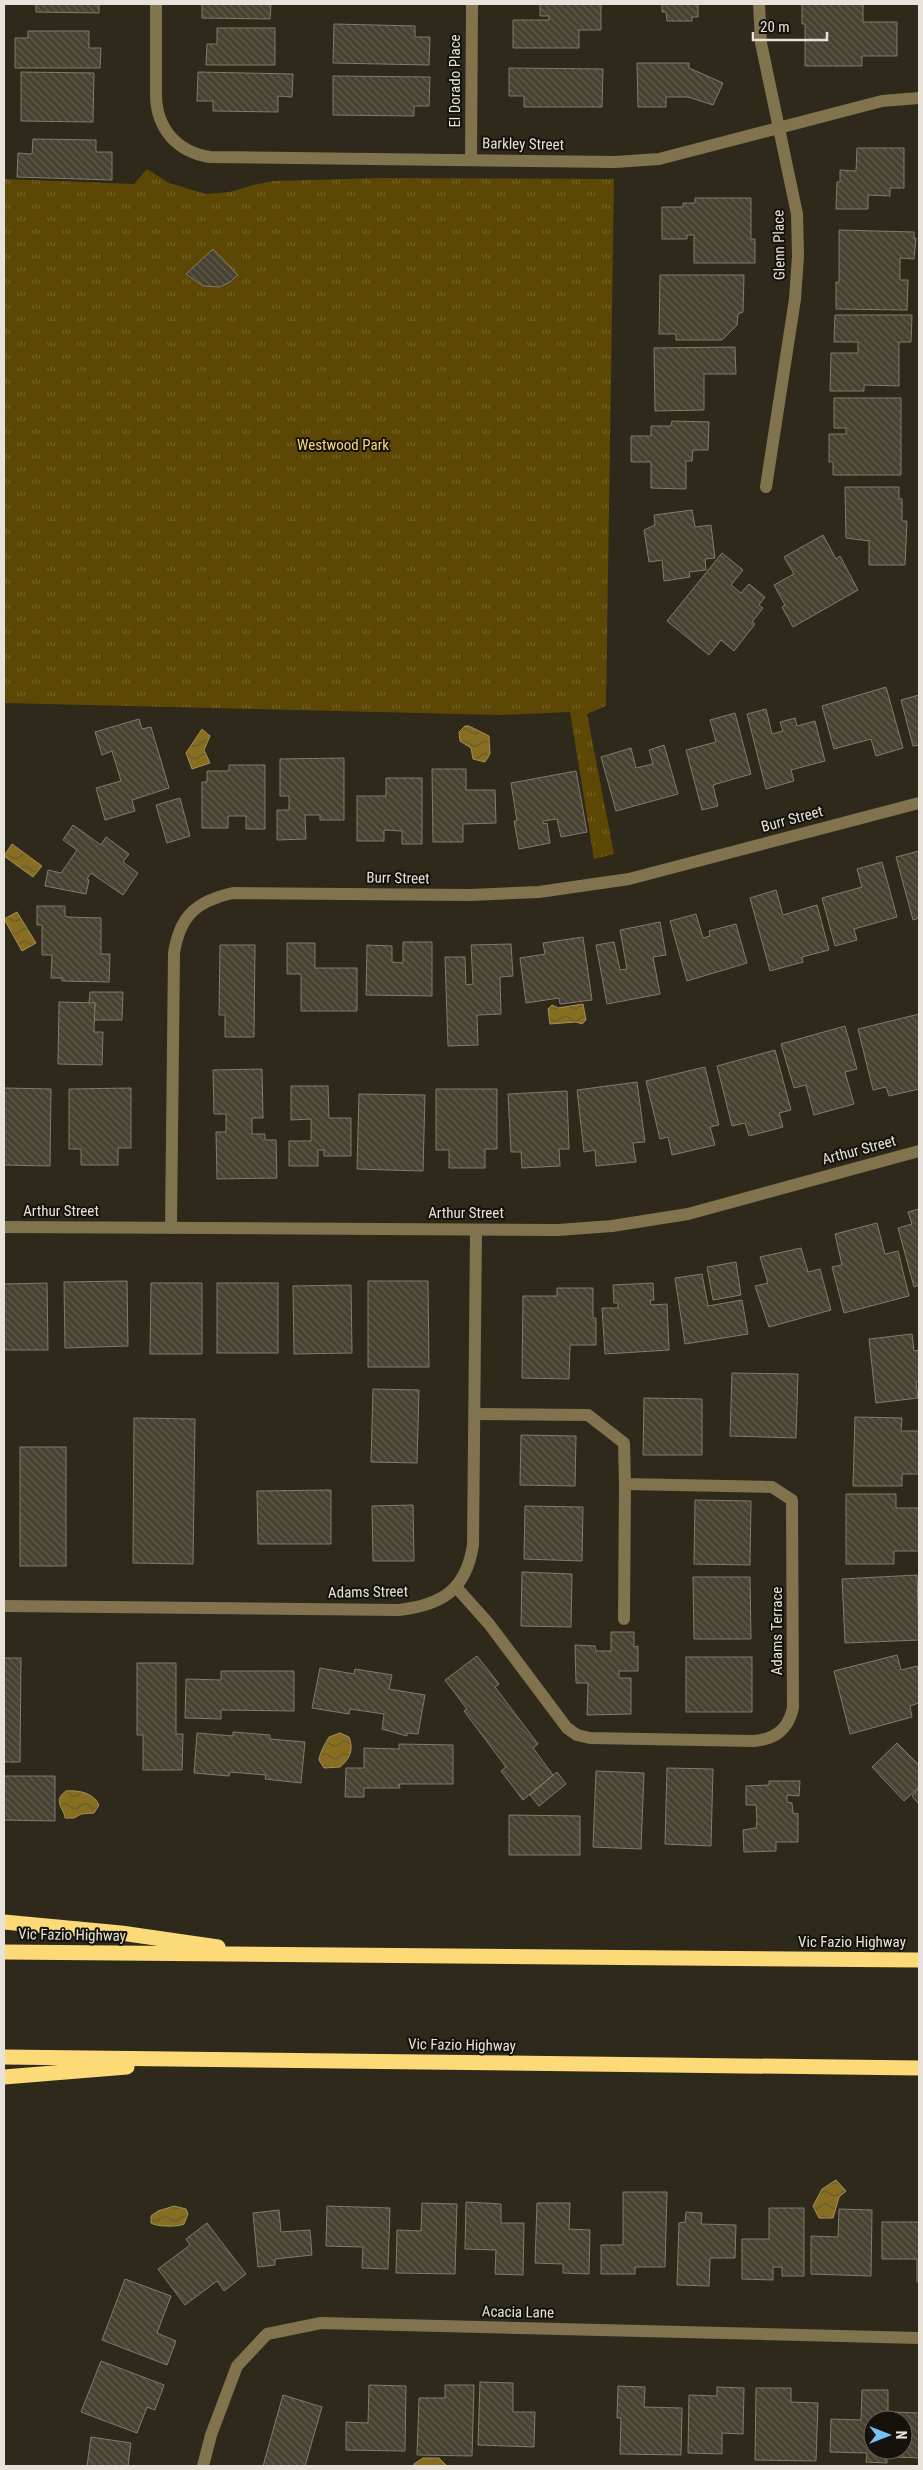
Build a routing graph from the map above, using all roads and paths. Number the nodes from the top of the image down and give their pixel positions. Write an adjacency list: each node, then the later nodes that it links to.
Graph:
1 (156, 4): 6 (street, Barkley Street)
2 (472, 4): 6 (street, El Dorado Place)
3 (759, 4): 5 (street, Glenn Place)
4 (919, 98): 5 (street, Barkley Street)
5 (779, 129): 6 (street, Barkley Street); 7 (street, Glenn Place)
6 (471, 159)
7 (766, 487)
8 (919, 803): 11 (street, Burr Street)
9 (919, 1151): 12 (street, Arthur Street)
10 (4, 1226): 11 (street, Arthur Street)
11 (171, 1228): 12 (street, Arthur Street)
12 (476, 1230): 13 (street, Adams Street)
13 (475, 1414): 14 (street); 15 (street, Adams Street)
14 (625, 1484): 15 (street, Adams Terrace); 17 (street)
15 (456, 1587): 16 (street, Adams Street)
16 (4, 1606)
17 (624, 1618)
18 (4, 1922): 20 (highway)
19 (4, 1952): 20 (highway, Vic Fazio Highway)
20 (281, 1956): 21 (highway, Vic Fazio Highway)
21 (919, 1960)
22 (4, 2057): 23 (highway, Vic Fazio Highway)
23 (220, 2060): 24 (highway, Vic Fazio Highway); 25 (highway)
24 (919, 2068)
25 (4, 2077)
26 (919, 2338): 27 (street, Acacia Lane)
27 (203, 2466)

